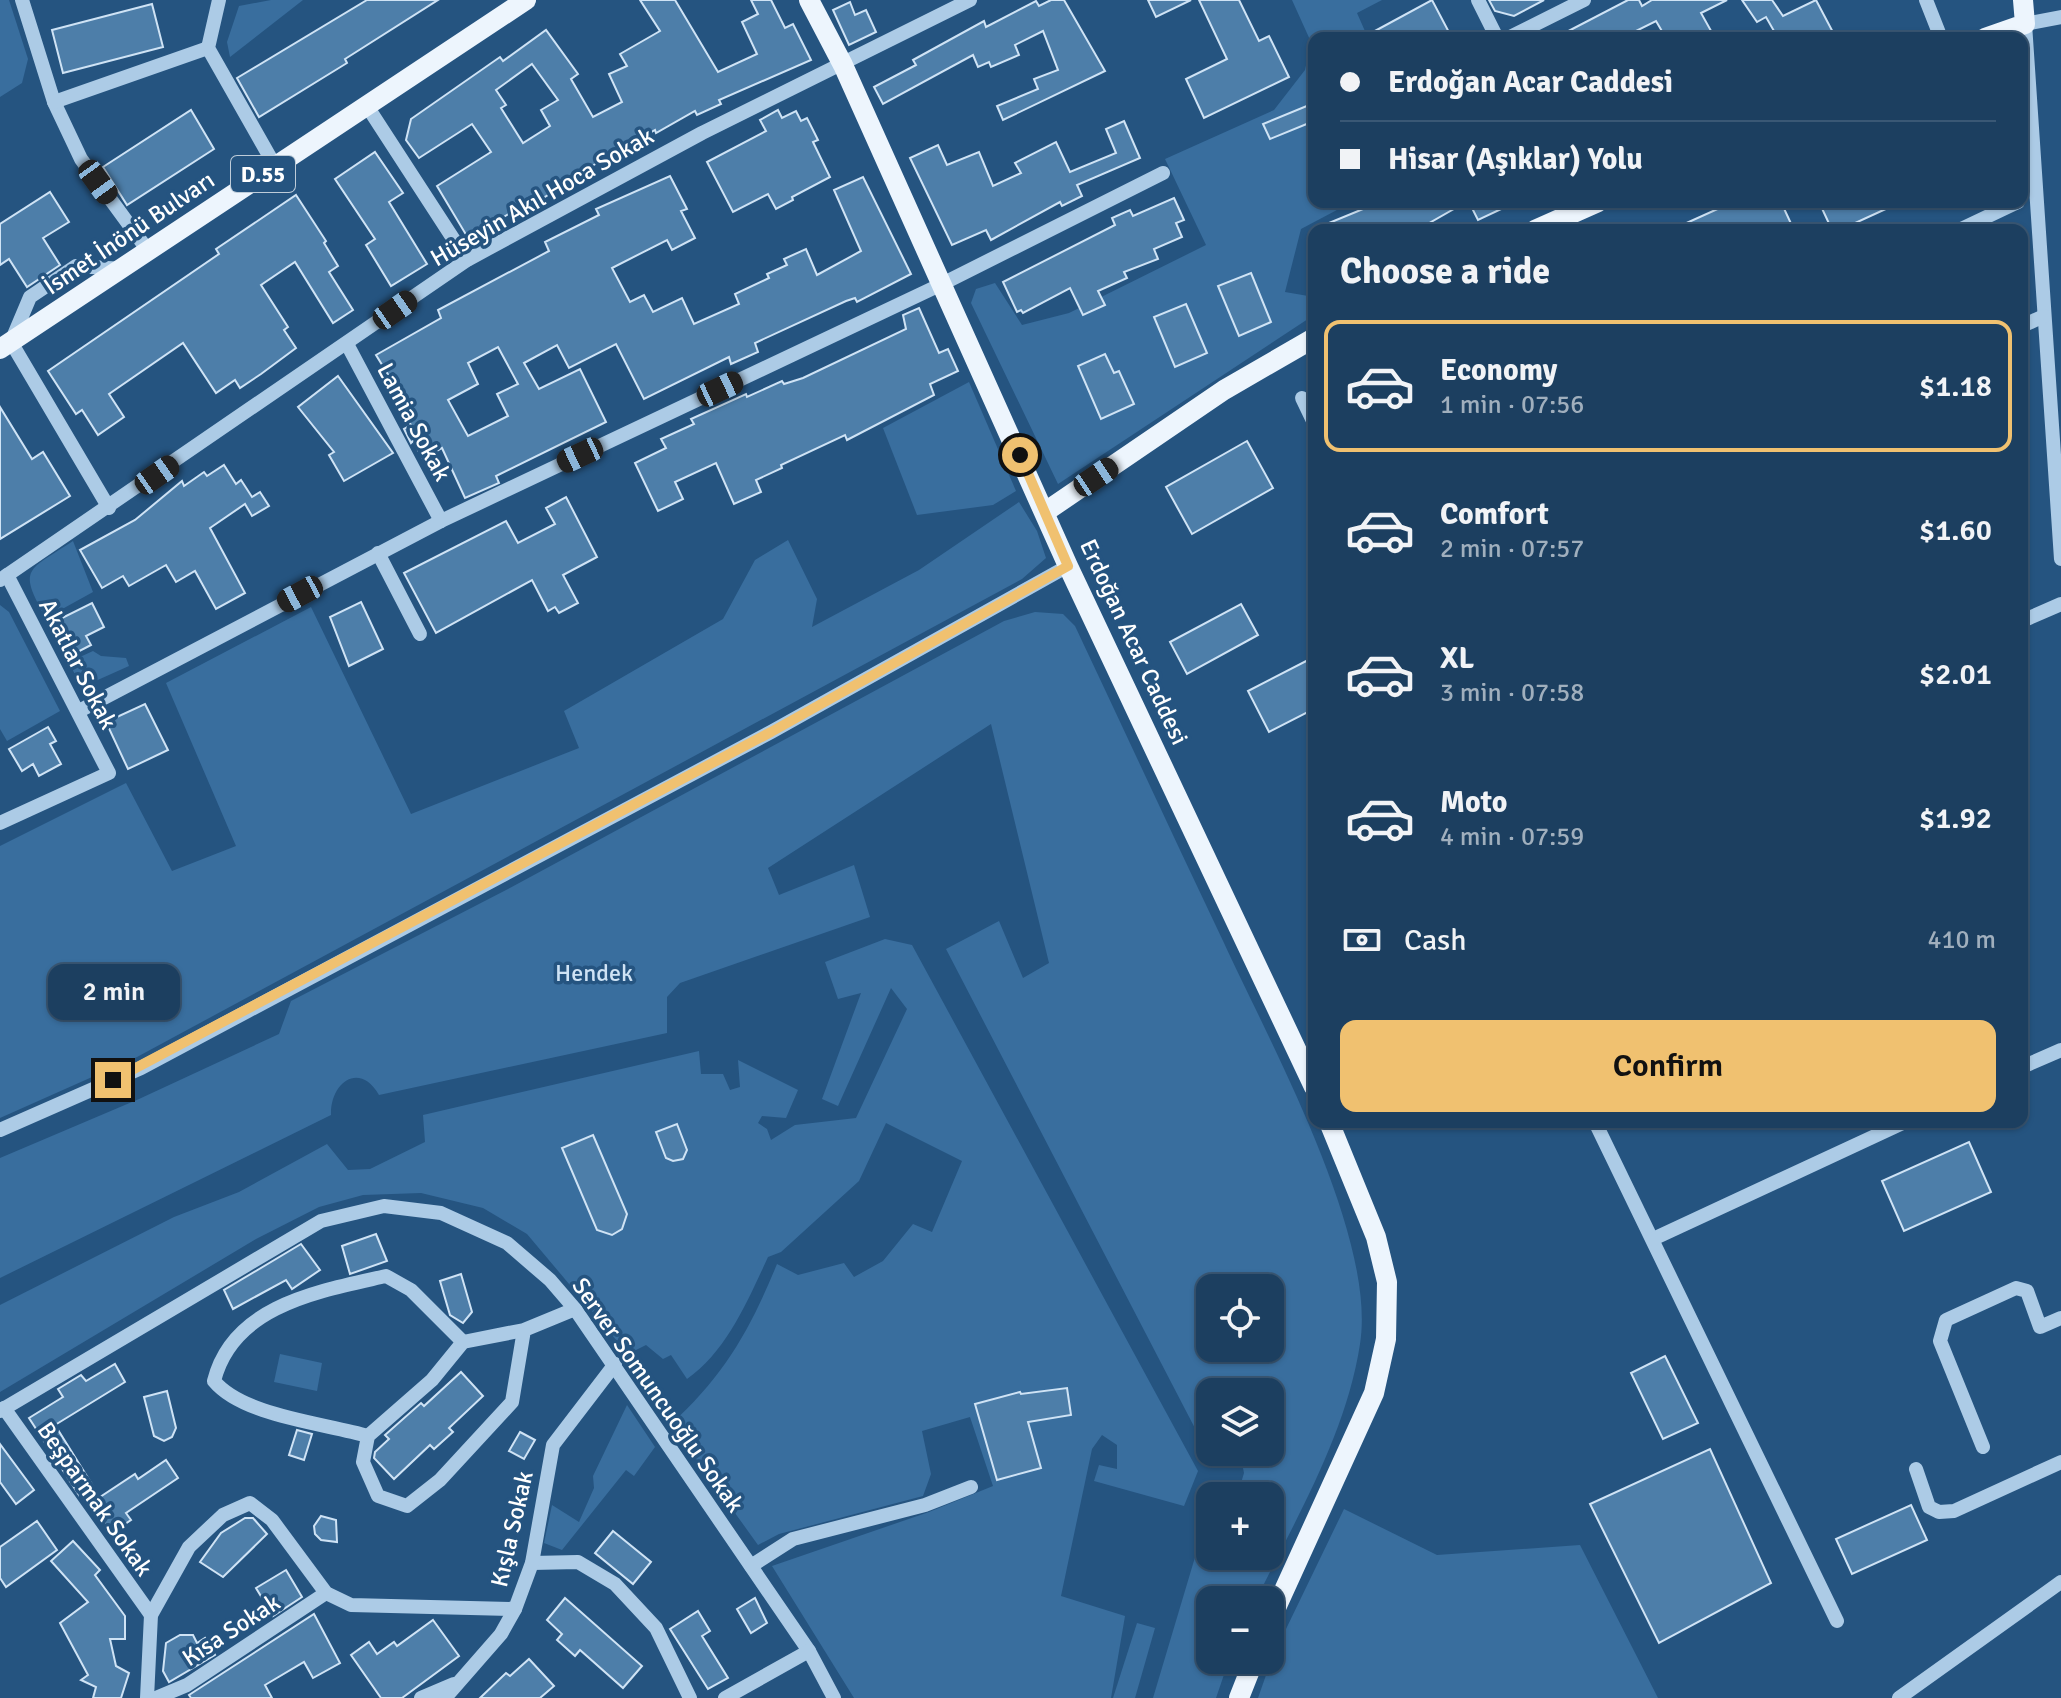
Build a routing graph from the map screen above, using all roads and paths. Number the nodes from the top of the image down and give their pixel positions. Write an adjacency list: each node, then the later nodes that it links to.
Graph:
1 (22, 0): 19 (street)
2 (219, 0): 17 (street)
3 (526, 0): 20 (main road, İsmet İnönü Bulvarı / D.55)
4 (809, 0): 18 (main road, Erdoğan Acar Caddesi)
5 (970, 0): 18 (street, Hüseyin Akıl Hoca Sokak)
6 (1478, 0): 12 (street)
7 (1584, 0): 13 (street)
8 (1926, 0): 14 (street)
9 (2023, 0): 11 (main road)
10 (2061, 17): 11 (street)
11 (2025, 24): 15 (main road); 16 (street)
12 (1494, 32)
13 (1520, 32)
14 (1939, 32)
15 (2002, 32)
16 (2025, 32)
17 (208, 48): 19 (street); 21 (street)
18 (843, 65): 29 (street, Hüseyin Akıl Hoca Sokak); 31 (main road, Erdoğan Acar Caddesi)
19 (54, 102): 28 (street)
20 (367, 106): 21 (main road, İsmet İnönü Bulvarı / D.55); 29 (street)
21 (275, 166): 28 (main road, İsmet İnönü Bulvarı / D.55)
22 (1163, 173): 31 (street)
23 (1584, 208): 26 (main road)
24 (2006, 208): 27 (street)
25 (2026, 208): 32 (street)
26 (1548, 224)
27 (1972, 224)
28 (149, 252): 30 (main road, İsmet İnönü Bulvarı / D.55)
29 (467, 260): 35 (street, Hüseyin Akıl Hoca Sokak)
30 (125, 269): 36 (main road, İsmet İnönü Bulvarı / D.55); 36 (street)
31 (942, 284): 41 (main road, Erdoğan Acar Caddesi); 42 (street)
32 (2044, 316): 33 (street); 39 (street)
33 (2028, 323)
34 (1308, 341): 41 (main road)
35 (347, 344): 40 (street, Hüseyin Akıl Hoca Sokak); 42 (street, Lamia Sokak)
36 (6, 346): 40 (street)
37 (1302, 398): 38 (street)
38 (1308, 410)
39 (2056, 413): 44 (street)
40 (109, 508): 46 (street, Hüseyin Akıl Hoca Sokak)
41 (1045, 512): 45 (main road, Erdoğan Acar Caddesi)
42 (441, 521): 43 (street)
43 (378, 553): 49 (street); 50 (street)
44 (2061, 559)
45 (1068, 566): 54 (main road, Erdoğan Acar Caddesi); 58 (street)
46 (4, 577): 50 (street, Akatlar Sokak)
47 (2061, 604): 48 (street)
48 (2028, 618)
49 (420, 634)
50 (79, 711): 51 (street, Akatlar Sokak)
51 (0, 823)
52 (2061, 1050): 53 (street)
53 (2028, 1064)
54 (1308, 1074)
55 (1331, 1128): 74 (main road)
56 (1598, 1128): 59 (street)
57 (1892, 1128): 59 (street)
58 (0, 1130)
59 (1653, 1239): 78 (street)
60 (575, 1309): 62 (street); 64 (street, Server Somuncuoğlu Sokak); 65 (street, Server Somuncuoğlu Sokak)
61 (2061, 1318): 67 (street)
62 (524, 1330): 63 (street); 66 (street)
63 (463, 1342): 66 (street); 66 (street)
64 (615, 1364): 71 (street, Kışla Sokak); 72 (street, Server Somuncuoğlu Sokak)
65 (2, 1409): 77 (street, Beşparmak Sokak)
66 (368, 1436)
67 (1983, 1447)
68 (2061, 1462): 69 (street)
69 (1916, 1469)
70 (971, 1487): 72 (street)
71 (532, 1563): 76 (street, Kışla Sokak); 86 (street)
72 (751, 1566): 79 (street, Server Somuncuoğlu Sokak)
73 (2061, 1582): 90 (street)
74 (1284, 1590)
75 (326, 1593): 76 (street); 77 (street); 83 (street, Kısa Sokak)
76 (515, 1609): 81 (street, Kışla Sokak)
77 (151, 1615): 82 (street)
78 (1837, 1621)
79 (809, 1651): 87 (street); 88 (street, Server Somuncuoğlu Sokak)
80 (1248, 1674): 89 (main road)
81 (455, 1683): 84 (street); 85 (street, Kışla Sokak)
82 (147, 1698)
83 (156, 1698)
84 (421, 1698)
85 (445, 1698)
86 (690, 1698)
87 (725, 1698)
88 (834, 1698)
89 (1239, 1698)
90 (1899, 1698)

